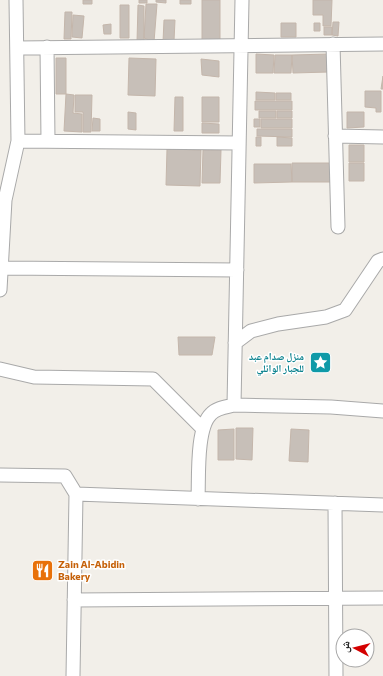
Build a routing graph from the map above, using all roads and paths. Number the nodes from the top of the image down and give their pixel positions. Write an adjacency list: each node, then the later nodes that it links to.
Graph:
1 (16, 0): 7 (street)
2 (242, 0): 5 (street)
3 (333, 44): 4 (street); 5 (street); 8 (street)
4 (383, 44)
5 (242, 45): 6 (street); 12 (street)
6 (47, 47): 7 (street); 11 (street)
7 (17, 48): 10 (street)
8 (335, 136): 9 (street); 14 (street)
9 (383, 138)
10 (18, 141): 11 (street); 13 (street)
11 (48, 141): 12 (street)
12 (239, 143): 17 (street)
13 (3, 200): 16 (street)
14 (338, 227)
15 (383, 259): 19 (street)
16 (3, 268): 17 (street); 18 (street)
17 (237, 270): 19 (street)
18 (0, 290)
19 (235, 343): 21 (street)
20 (0, 369): 23 (street)
21 (234, 405): 22 (street); 23 (street)
22 (383, 412)
23 (202, 428): 26 (street)
24 (0, 475): 25 (street)
25 (76, 494): 26 (street); 31 (street)
26 (198, 498): 27 (street)
27 (335, 503): 28 (street); 29 (street)
28 (383, 505)
29 (336, 598): 30 (street); 31 (street); 33 (street)
30 (383, 598)
31 (74, 600): 32 (street)
32 (73, 676)
33 (336, 676)

